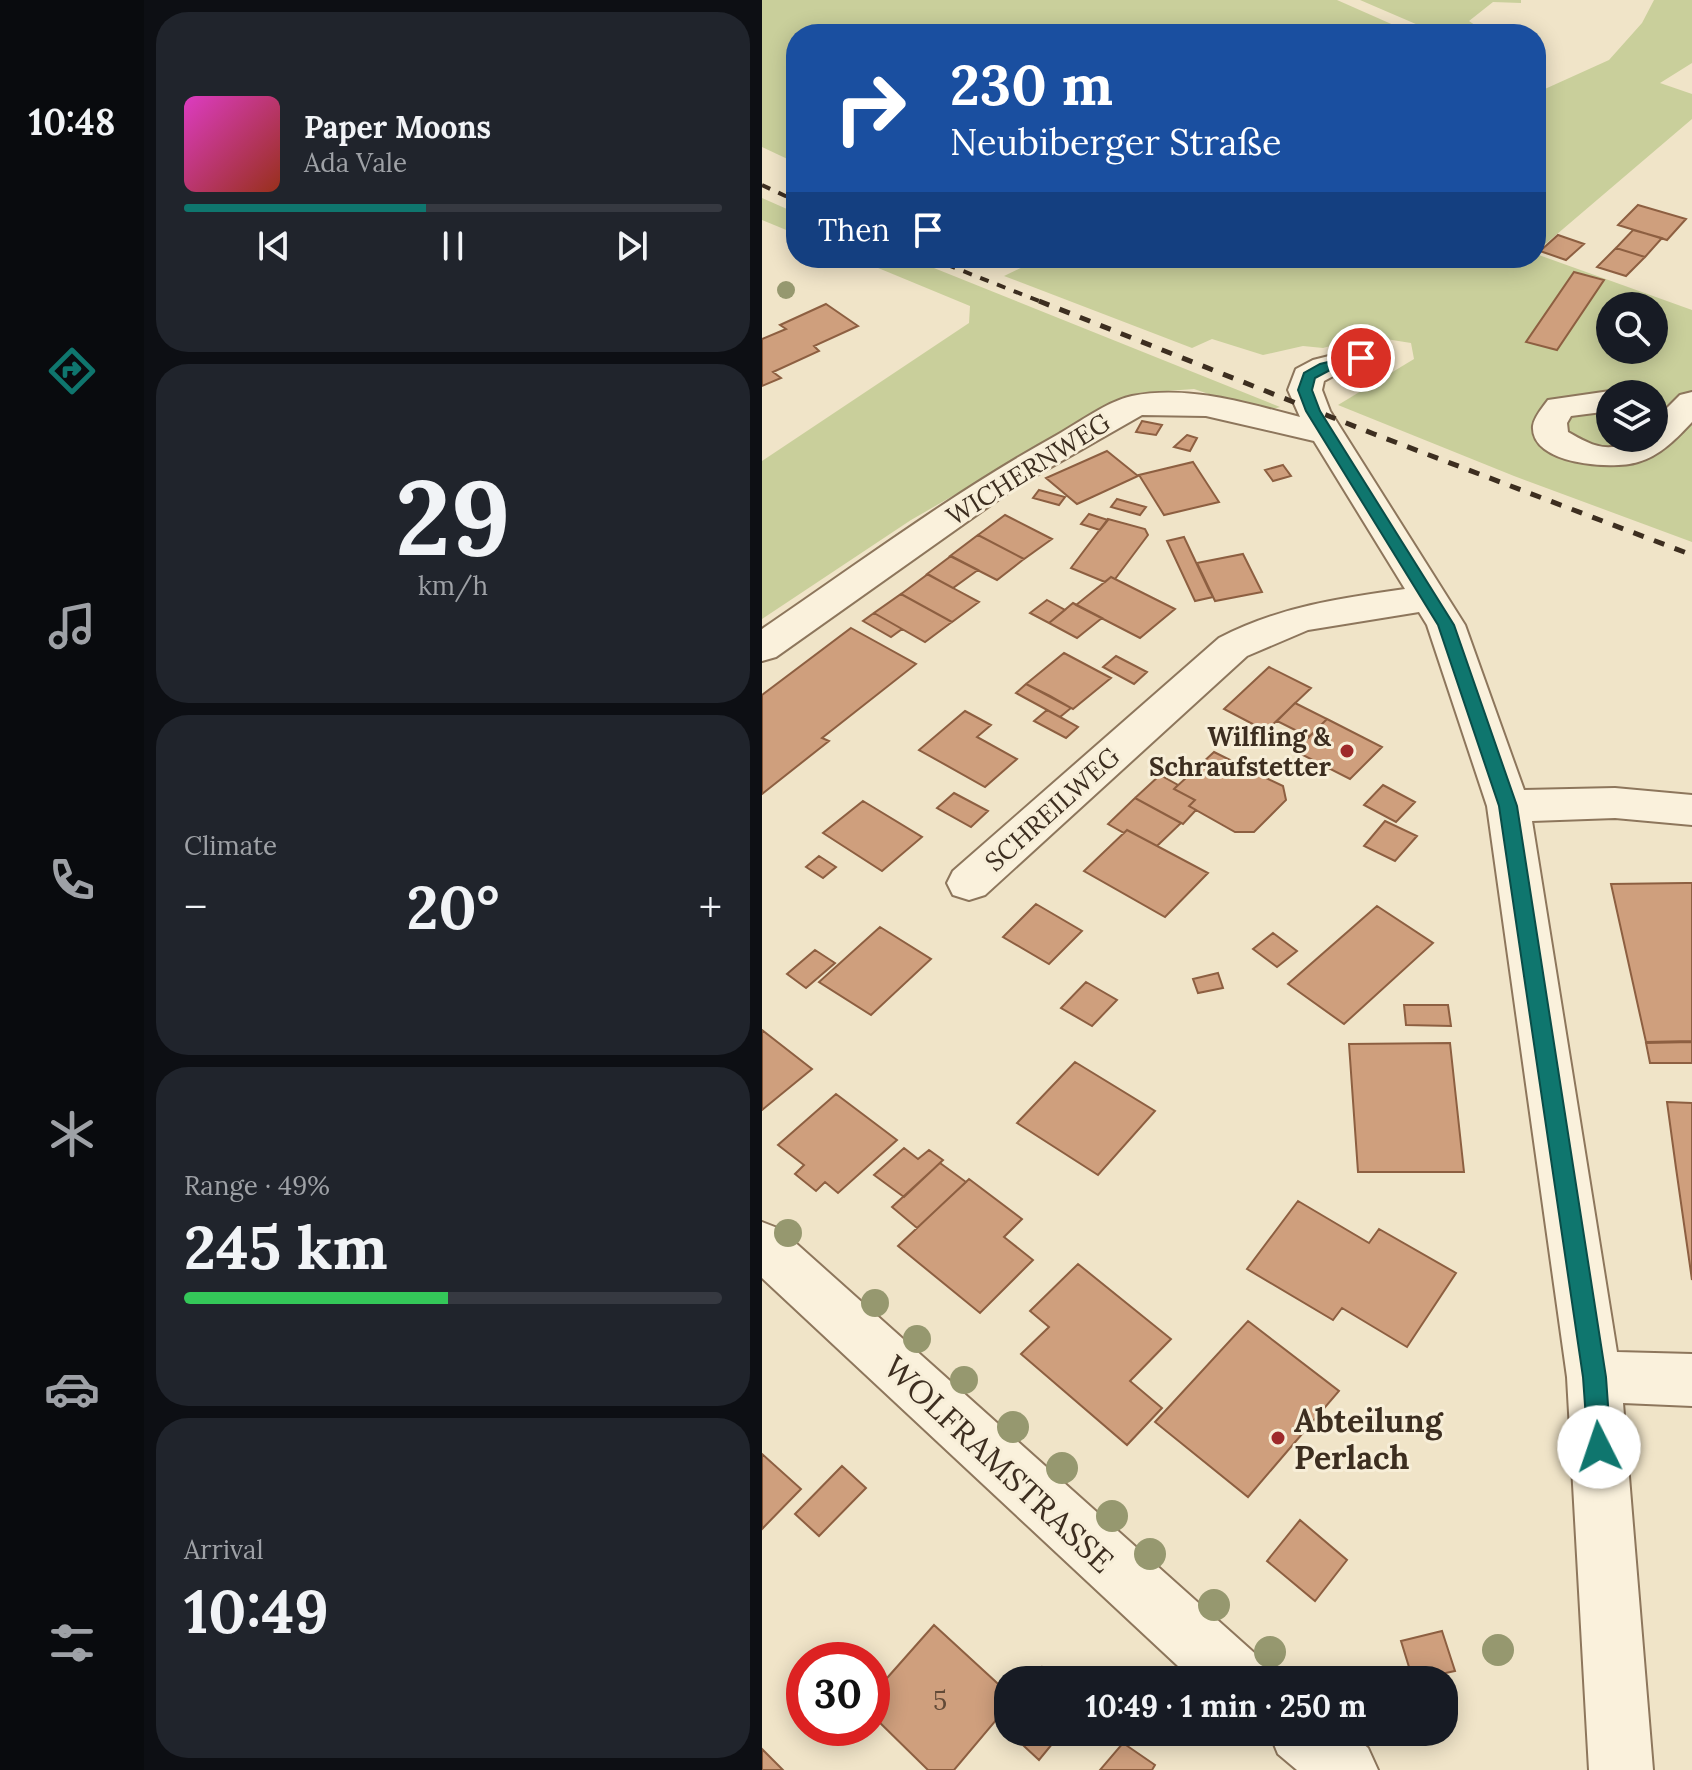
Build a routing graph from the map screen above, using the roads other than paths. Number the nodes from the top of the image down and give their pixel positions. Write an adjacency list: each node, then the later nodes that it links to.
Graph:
1 (1361, 358): 6 (street)
2 (1668, 398): 3 (street)
3 (1692, 399): 5 (street)
4 (1596, 403): 7 (street)
5 (1668, 425)
6 (1328, 434): 8 (street); 9 (street, WICHERNWEG)
7 (1639, 452)
8 (1430, 598): 10 (street); 12 (street, SCHREILWEG)
9 (762, 648)
10 (1508, 806): 11 (street); 14 (street)
11 (1692, 810)
12 (969, 883)
13 (762, 1245): 16 (street, WOLFRAMSTRASSE)
14 (1594, 1377): 15 (street); 19 (street)
15 (1692, 1380)
16 (1223, 1666)
17 (1317, 1746): 18 (street)
18 (1346, 1770)
19 (1621, 1770)

